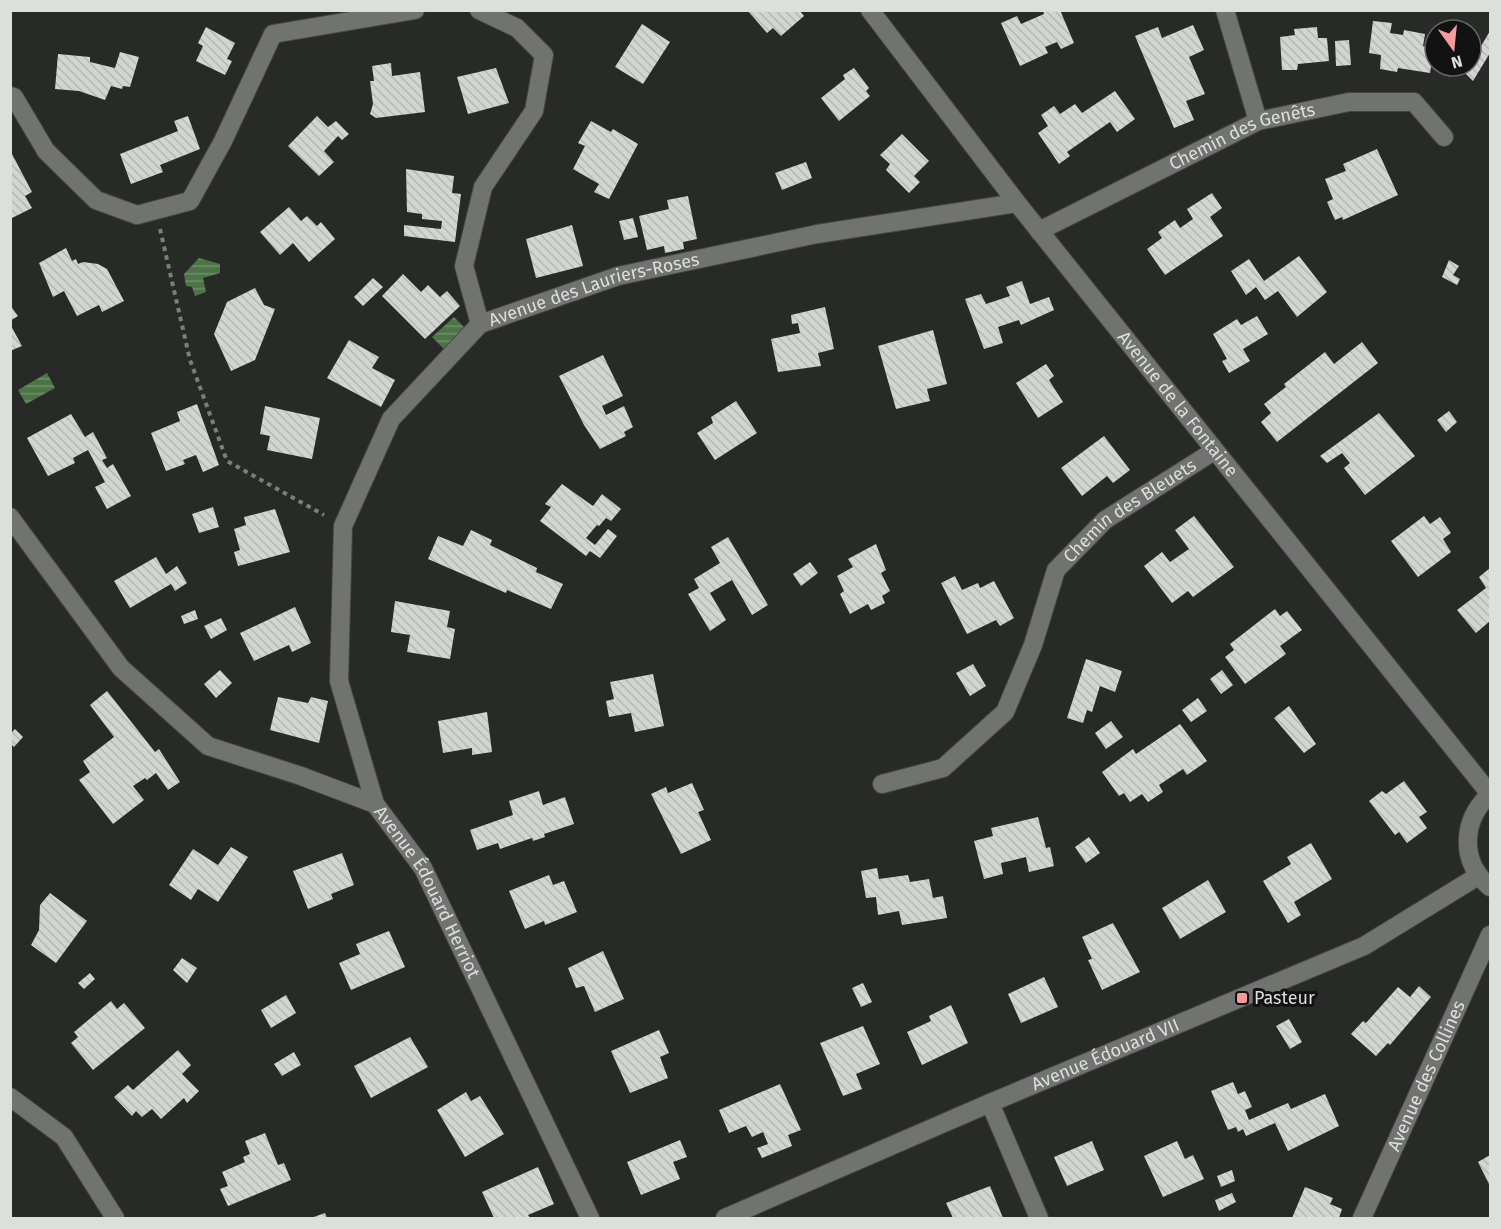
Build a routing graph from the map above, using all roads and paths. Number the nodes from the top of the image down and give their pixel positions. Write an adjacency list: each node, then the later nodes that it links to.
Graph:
1 (415, 10): 9 (street)
2 (479, 10): 11 (street)
3 (870, 10): 8 (street, Avenue de la Fontaine)
4 (1225, 10): 6 (street)
5 (10, 96): 9 (street)
6 (1258, 121): 7 (street, Chemin des Genêts); 10 (street, Chemin des Genêts)
7 (1444, 137)
8 (1017, 203): 10 (street, Avenue de la Fontaine); 11 (street, Avenue des Lauriers-Roses)
9 (156, 210): 14 (path)
10 (1039, 231): 12 (street, Avenue de la Fontaine)
11 (480, 324): 14 (street, Avenue des Lauriers-Roses)
12 (1215, 451): 15 (street, Chemin des Bleuets); 16 (street, Avenue de la Fontaine)
13 (10, 517): 17 (street, Avenue Édouard Herriot)
14 (343, 526): 17 (street, Avenue des Lauriers-Roses)
15 (882, 784)
16 (1490, 794): 18 (street)
17 (375, 804): 23 (street, Avenue Édouard Herriot)
18 (1484, 881): 21 (street, Avenue Édouard VII)
19 (1491, 935): 26 (street, Avenue des Collines)
20 (10, 1097): 22 (street)
21 (990, 1103): 24 (street, Avenue Édouard VII); 25 (street)
22 (114, 1218)
23 (590, 1218)
24 (725, 1218)
25 (1039, 1218)
26 (1362, 1218)

